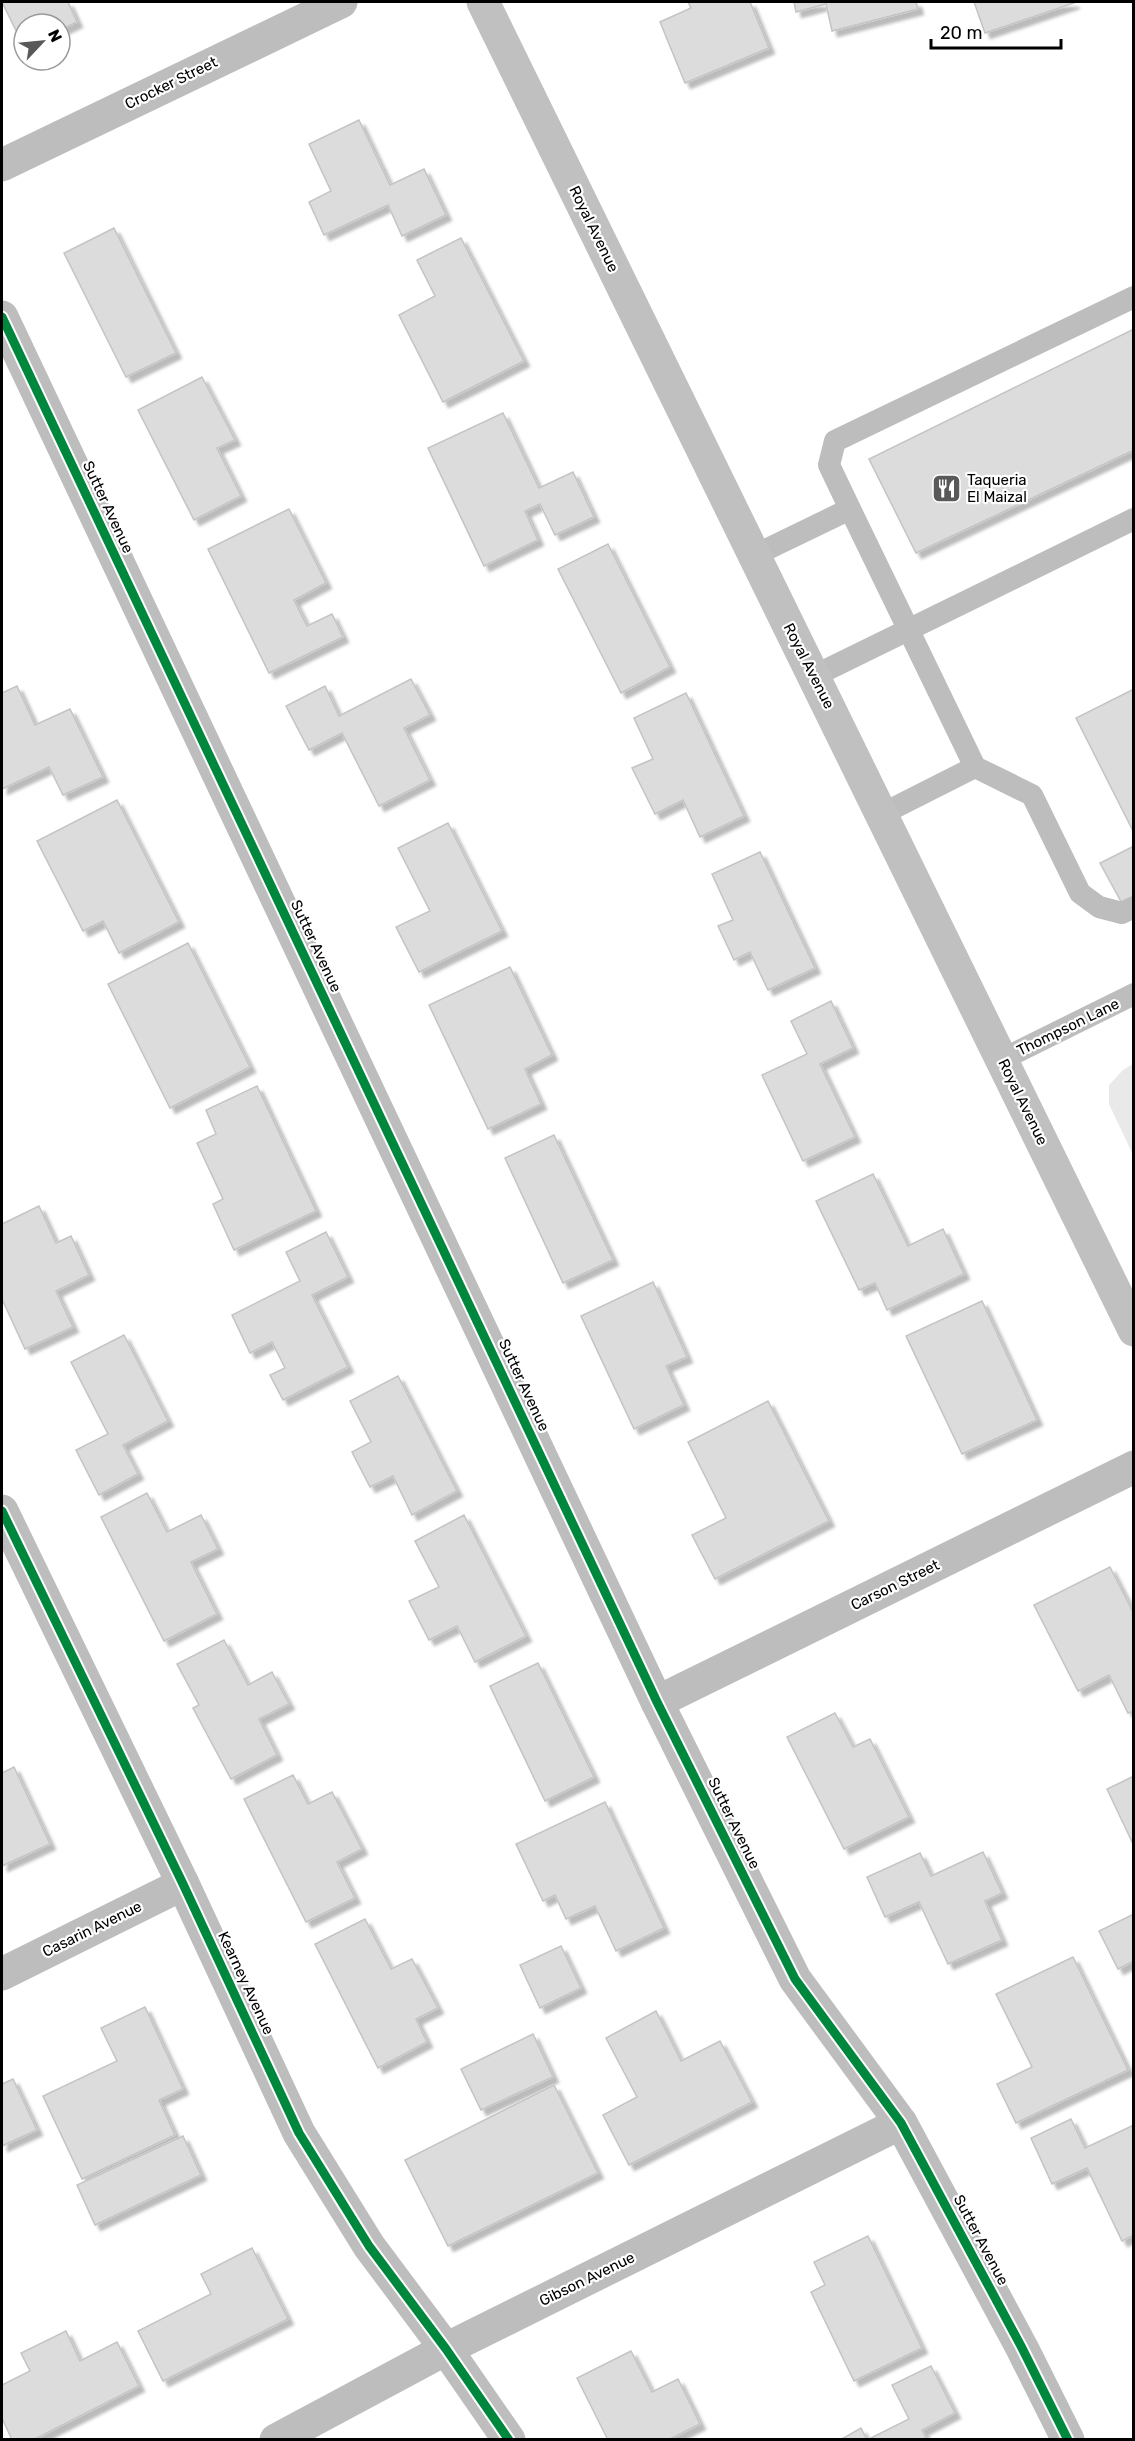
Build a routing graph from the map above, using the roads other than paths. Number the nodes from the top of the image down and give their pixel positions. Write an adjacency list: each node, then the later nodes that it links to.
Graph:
1 (341, 2): 3 (street, Crocker Street)
2 (483, 2): 8 (main road, Royal Avenue)
3 (2, 165)
4 (1134, 297): 6 (lane)
5 (2, 317): 19 (street, Sutter Avenue)
6 (850, 509): 8 (lane); 9 (lane)
7 (1134, 519): 9 (lane)
8 (753, 556): 10 (main road, Royal Avenue)
9 (909, 629): 10 (lane); 11 (lane)
10 (814, 676): 12 (main road, Royal Avenue)
11 (975, 767): 12 (lane); 13 (lane)
12 (882, 814): 15 (main road, Royal Avenue)
13 (1134, 907)
14 (1134, 994): 15 (lane, Thompson Lane)
15 (1003, 1059): 16 (main road, Royal Avenue)
16 (1134, 1330)
17 (1134, 1467): 19 (street, Carson Street)
18 (2, 1511): 20 (street, Kearney Avenue)
19 (657, 1702): 22 (street, Sutter Avenue)
20 (183, 1884): 21 (street, Casarin Avenue); 23 (street, Kearney Avenue)
21 (2, 1974)
22 (901, 2123): 23 (street, Gibson Avenue); 26 (street, Sutter Avenue)
23 (446, 2349): 24 (street, Gibson Avenue); 25 (street, Kearney Avenue)
24 (276, 2439)
25 (509, 2439)
26 (1068, 2439)

